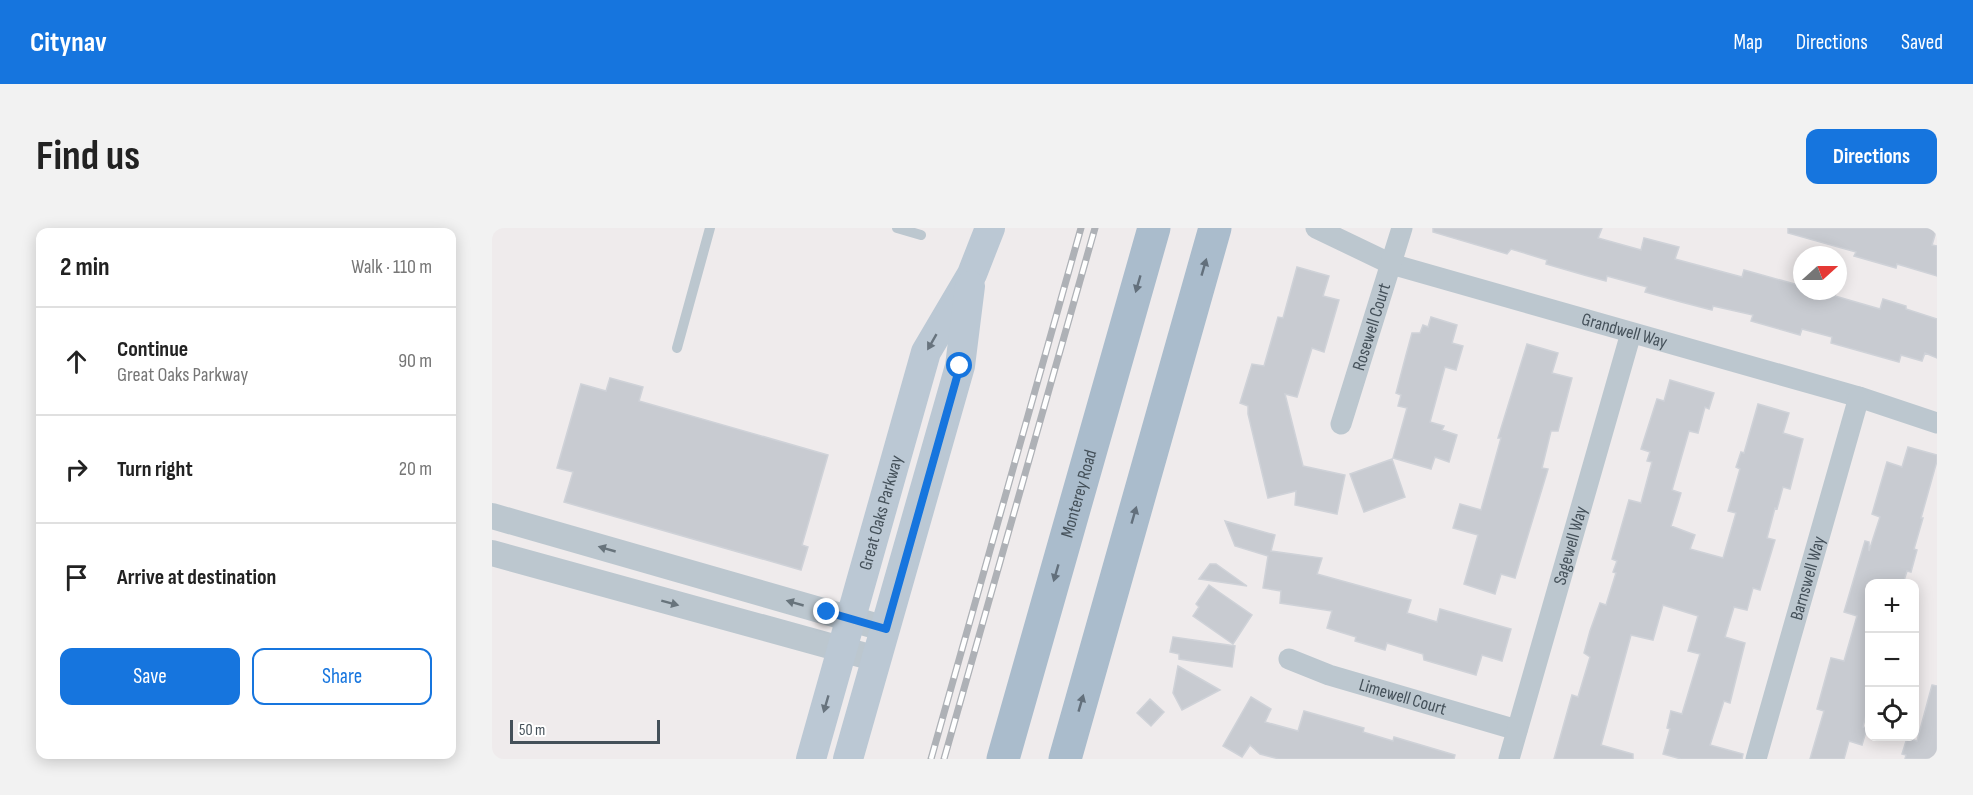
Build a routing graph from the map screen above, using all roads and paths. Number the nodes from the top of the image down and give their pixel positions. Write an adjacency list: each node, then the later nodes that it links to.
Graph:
1 (710, 228): 12 (lane)
2 (897, 228): 8 (lane)
3 (990, 228): 10 (main road, Great Oaks Parkway)
4 (1154, 228): 26 (main road, Monterey Road, one-way to 26)
5 (1215, 228): 27 (main road, one-way to 5)
6 (1316, 228): 9 (street, Grandwell Way)
7 (1402, 228): 9 (street, Rosewell Court)
8 (921, 235)
9 (1391, 264): 11 (street, Grandwell Way); 15 (street, Rosewell Court)
10 (972, 274): 18 (main road, Great Oaks Parkway, one-way to 18); 19 (main road, Great Oaks Parkway)
11 (1631, 333): 13 (street, Grandwell Way); 23 (street, Sagewell Way)
12 (677, 348)
13 (1858, 397): 14 (street, Grandwell Way); 29 (street, Barnswell Way)
14 (1937, 423)
15 (1341, 424)
16 (492, 516): 18 (street, one-way to 16)
17 (492, 553): 20 (street, one-way to 20)
18 (851, 619): 19 (street); 20 (main road, Great Oaks Parkway)
19 (886, 629): 21 (main road, Great Oaks Parkway)
20 (842, 650): 21 (street); 24 (main road, Great Oaks Parkway, one-way to 24)
21 (877, 659): 25 (main road, Great Oaks Parkway)
22 (1289, 659): 23 (street, Limewell Court)
23 (1517, 730): 28 (street, Sagewell Way)
24 (811, 759)
25 (848, 759)
26 (1003, 759)
27 (1065, 759)
28 (1509, 759)
29 (1756, 759)

